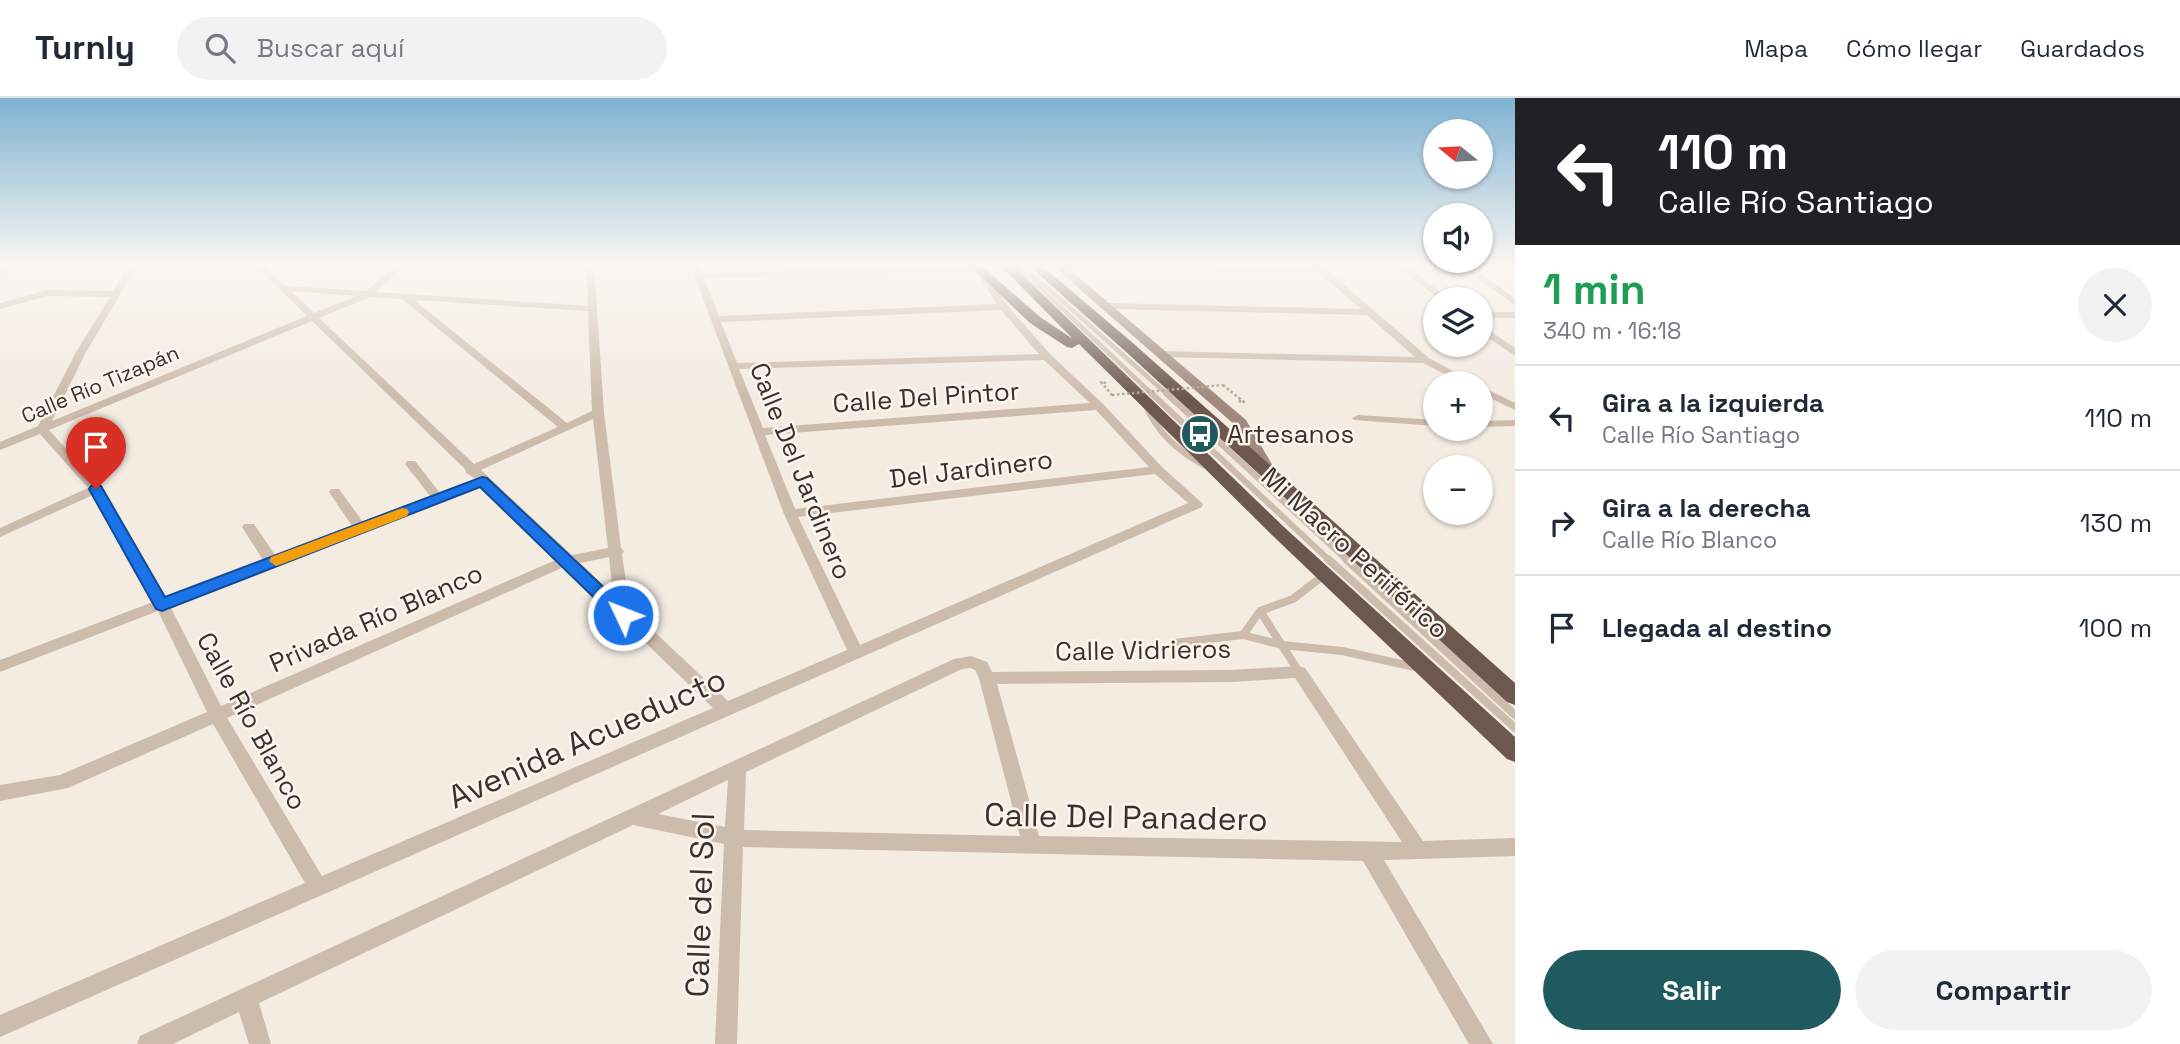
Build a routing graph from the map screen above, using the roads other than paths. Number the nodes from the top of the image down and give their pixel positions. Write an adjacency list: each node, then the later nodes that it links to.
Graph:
1 (107, 308): 40 (street)
2 (303, 308): 21 (street)
3 (333, 308): 21 (street, Calle Río Tizapán)
4 (419, 308): 39 (street)
5 (578, 308): 17 (street)
6 (710, 308): 22 (street, Calle Del Jardinero)
7 (975, 308): 22 (street)
8 (1004, 308): 26 (street)
9 (1022, 308): 29 (highway)
10 (1049, 308): 29 (highway)
11 (1059, 308): 47 (lane, Mi Macro Periférico)
12 (1072, 308): 46 (lane, Mi Macro Periférico)
13 (1080, 308): 46 (highway)
14 (1108, 308): 25 (main road)
15 (1200, 308): 18 (street)
16 (1365, 308): 18 (street)
17 (593, 309): 34 (street)
18 (1369, 312): 27 (street)
19 (1493, 315): 20 (street)
20 (1515, 315)
21 (312, 316): 40 (street, Calle Río Tizapán); 44 (street)
22 (714, 319): 28 (street, Calle Del Jardinero)
23 (1493, 337): 24 (street)
24 (1515, 353)
25 (1158, 354): 27 (street); 46 (main road)
26 (1047, 357): 28 (street); 32 (street)
27 (1425, 360): 30 (street)
28 (734, 366): 41 (street, Calle Del Jardinero)
29 (1107, 366): 47 (highway)
30 (1446, 371)
31 (1493, 396): 33 (street)
32 (1099, 406): 41 (street, Calle Del Pintor); 45 (street)
33 (1515, 407)
34 (598, 414): 39 (street); 58 (street)
35 (1358, 418): 36 (street)
36 (1423, 422)
37 (1515, 423): 38 (street)
38 (1493, 424)
39 (567, 428): 44 (street)
40 (42, 429): 42 (street, Calle Río Tizapán); 49 (street, Calle Río Blanco)
41 (757, 432): 52 (street, Calle Del Jardinero)
42 (0, 446)
43 (411, 464): 51 (street)
44 (470, 470): 48 (street)
45 (1158, 470): 52 (street, Del Jardinero); 68 (street, Avenida Acueducto)
46 (1262, 474): 53 (highway)
47 (1232, 480): 56 (highway)
48 (482, 481): 51 (street); 59 (street)
49 (96, 489): 57 (street); 62 (street, Calle Río Blanco)
50 (334, 492): 55 (street)
51 (438, 498): 55 (street)
52 (790, 514): 68 (street, Calle Del Jardinero)
53 (1313, 520): 73 (highway); 75 (lane, Mi Macro Periférico)
54 (249, 527): 60 (street)
55 (360, 528): 60 (street)
56 (1286, 530): 61 (highway); 77 (lane, Mi Macro Periférico)
57 (0, 533)
58 (617, 551): 59 (street, Privada Río Blanco); 64 (street)
59 (566, 561): 64 (street); 76 (street, Privada Río Blanco)
60 (272, 562): 62 (street)
61 (1324, 574): 63 (lane); 70 (highway)
62 (162, 605): 69 (street); 76 (street, Calle Río Blanco)
63 (1260, 611): 65 (lane); 67 (lane)
64 (623, 615): 74 (street)
65 (1243, 635): 66 (lane); 67 (lane)
66 (1174, 643)
67 (1282, 645): 70 (lane); 71 (lane)
68 (856, 653): 74 (street, Avenida Acueducto)
69 (0, 666)
70 (1430, 670): 78 (highway)
71 (1299, 672): 72 (street, Calle Vidrieros); 85 (street)
72 (987, 678): 79 (street); 83 (street)
73 (1515, 696)
74 (726, 710): 87 (street, Avenida Acueducto)
75 (1515, 715)
76 (218, 717): 80 (street, Privada Río Blanco); 87 (street, Calle Río Blanco)
77 (1515, 728)
78 (1515, 752)
79 (737, 768): 81 (street); 82 (street, Calle del Sol)
80 (0, 793)
81 (634, 817): 82 (street, Calle Del Panadero); 88 (street)
82 (735, 838): 83 (street, Calle Del Panadero); 92 (street, Calle del Sol)
83 (1032, 845): 86 (street, Calle Del Panadero)
84 (1515, 847): 85 (street, Calle Del Panadero)
85 (1418, 850): 86 (street, Calle Del Panadero)
86 (1368, 852): 93 (street)
87 (318, 887): 89 (street, Avenida Acueducto)
88 (246, 998): 90 (street); 91 (street)
89 (0, 1026)
90 (148, 1044)
91 (260, 1044)
92 (726, 1044)
93 (1482, 1044)

